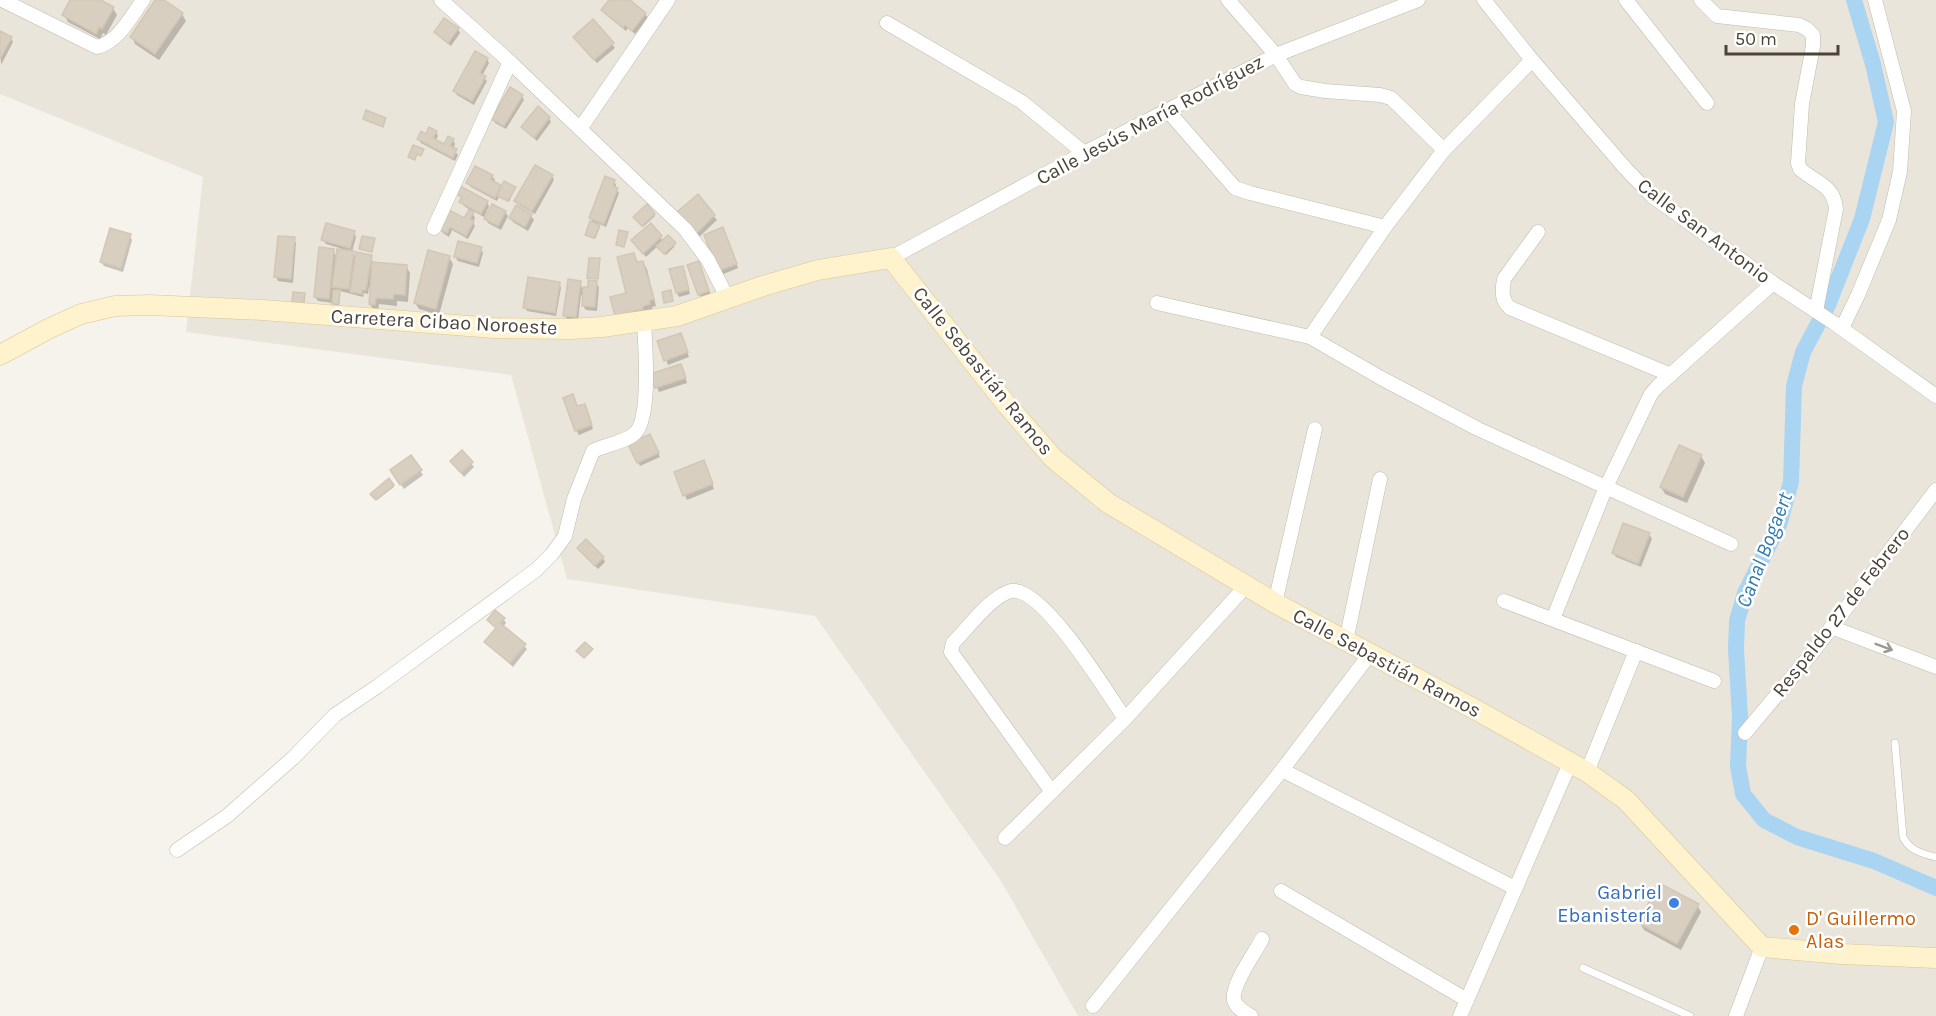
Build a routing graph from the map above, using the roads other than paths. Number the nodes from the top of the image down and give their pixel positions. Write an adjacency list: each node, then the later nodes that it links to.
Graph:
1 (2, 0): 2 (street)
2 (143, 0)
3 (441, 0): 14 (street)
4 (668, 0): 17 (street)
5 (1228, 0): 12 (street)
6 (1418, 0): 12 (street, Calle Jesús María Rodríguez)
7 (1484, 0): 13 (street, Calle San Antonio)
8 (1626, 0): 15 (street)
9 (1701, 0): 27 (street)
10 (1875, 0): 29 (street)
11 (887, 23): 19 (street)
12 (1276, 55): 16 (street, Calle Jesús María Rodríguez); 18 (street)
13 (1532, 60): 18 (street); 24 (street, Calle San Antonio)
14 (510, 62): 17 (street); 21 (street)
15 (1707, 103)
16 (1168, 111): 19 (street, Calle Jesús María Rodríguez); 20 (street)
17 (580, 129): 25 (street)
18 (1444, 150): 20 (street)
19 (1084, 153): 23 (street, Calle Jesús María Rodríguez)
20 (1385, 227): 30 (street)
21 (434, 228)
22 (1538, 232): 32 (street)
23 (891, 258): 25 (main road, Carretera Cibao Noroeste); 39 (main road, Calle Sebastián Ramos)
24 (1773, 283): 27 (street, Calle San Antonio); 32 (street)
25 (728, 299): 28 (main road, Carretera Cibao Noroeste)
26 (1157, 303): 30 (street)
27 (1817, 311): 29 (street, Calle San Antonio)
28 (644, 321): 31 (main road, Carretera Cibao Noroeste); 56 (street)
29 (1838, 326): 33 (street, Calle San Antonio)
30 (1310, 337): 36 (street)
31 (0, 356)
32 (1671, 375): 36 (street)
33 (1936, 396)
34 (1315, 429): 41 (street)
35 (1380, 479): 44 (street)
36 (1606, 487): 38 (street); 42 (street)
37 (1936, 490): 43 (street, Respaldo 27 de Febrero)
38 (1731, 544)
39 (1246, 586): 41 (main road, Calle Sebastián Ramos); 49 (street)
40 (1504, 601): 42 (street)
41 (1275, 603): 44 (main road, Calle Sebastián Ramos)
42 (1553, 619): 45 (street)
43 (1831, 627): 47 (street, one-way to 47); 50 (street, Respaldo 27 de Febrero)
44 (1346, 641): 46 (main road, Calle Sebastián Ramos)
45 (1636, 651): 48 (street); 52 (street)
46 (1370, 654): 52 (main road, Calle Sebastián Ramos); 53 (street)
47 (1936, 668)
48 (1714, 681)
49 (1125, 719): 54 (street); 54 (street)
50 (1745, 733)
51 (1895, 743): 57 (lane)
52 (1578, 768): 58 (street); 61 (main road, Calle Sebastián Ramos)
53 (1282, 770): 58 (street); 65 (street)
54 (1052, 792): 55 (street)
55 (1005, 838)
56 (177, 850)
57 (1936, 857)
58 (1515, 888): 64 (street)
59 (1281, 891): 64 (street)
60 (1262, 939): 66 (street)
61 (1762, 946): 62 (main road); 69 (street)
62 (1936, 958)
63 (1583, 968): 68 (lane)
64 (1467, 1000): 67 (street)
65 (1093, 1006)
66 (1251, 1016)
67 (1460, 1016)
68 (1690, 1016)
69 (1736, 1016)

